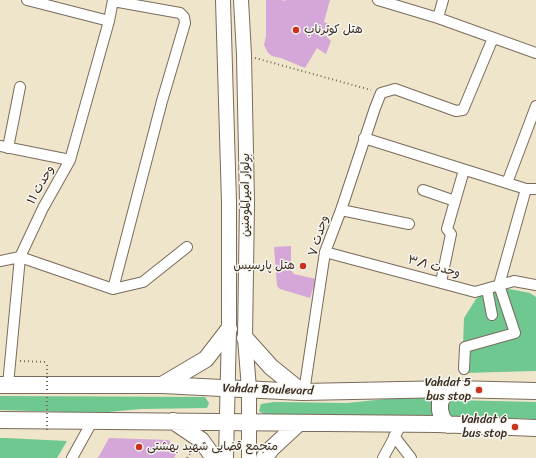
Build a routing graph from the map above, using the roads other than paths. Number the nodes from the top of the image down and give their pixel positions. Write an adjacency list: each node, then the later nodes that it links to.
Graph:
1 (27, 0): 8 (street)
2 (113, 0): 8 (street, وحدت ۱۱); 30 (street)
3 (223, 0): 33 (street, بولوار امیرالمومنین)
4 (241, 0): 34 (street, بولوار امیرالمومنین)
5 (378, 0): 7 (street)
6 (442, 0): 7 (street)
7 (438, 18): 9 (street)
8 (109, 21): 15 (street, وحدت ۱۱)
9 (494, 38): 10 (street); 13 (street, وحدت ۷)
10 (536, 53)
11 (20, 88): 14 (street)
12 (536, 106): 17 (street)
13 (364, 138): 16 (street); 21 (street, وحدت ۷)
14 (4, 147): 15 (street)
15 (70, 160): 25 (street, وحدت ۱۱)
16 (464, 170): 17 (street); 20 (street)
17 (507, 183): 18 (street)
18 (531, 189): 28 (street)
19 (423, 190): 20 (street)
20 (455, 201): 27 (street)
21 (341, 210): 22 (street); 24 (street, وحدت ۷)
22 (409, 224)
23 (187, 247): 30 (street)
24 (326, 252): 27 (street, وحدت ۳/۱); 42 (street, وحدت ۷)
25 (20, 257): 26 (street); 30 (street); 36 (street, وحدت ۱۱)
26 (0, 261)
27 (441, 282): 31 (street, وحدت ۳/۱)
28 (499, 286): 29 (street, وحدت ۳/۱); 31 (street, وحدت ۳/۱); 35 (street)
29 (536, 286)
30 (113, 289)
31 (487, 289): 32 (street)
32 (492, 315)
33 (229, 329): 37 (main road); 38 (street, بولوار امیرالمومنین)
34 (245, 338): 39 (street, بولوار امیرالمومنین); 42 (main road)
35 (464, 369)
36 (4, 385): 37 (main road, Vahdat Boulevard)
37 (162, 385): 38 (main road, Vahdat Boulevard)
38 (227, 388): 39 (main road, Vahdat Boulevard); 46 (street, بولوار امیرالمومنین)
39 (249, 389): 42 (main road, Vahdat Boulevard); 47 (street, بولوار امیرالمومنین)
40 (452, 389): 41 (main road, Vahdat Boulevard); 42 (main road, Vahdat Boulevard); 49 (main road)
41 (536, 391)
42 (303, 392)
43 (0, 420): 44 (main road)
44 (93, 420): 45 (main road); 52 (street)
45 (172, 421): 46 (main road); 53 (main road)
46 (227, 422): 47 (main road); 54 (street, بولوار امیرالمومنین)
47 (249, 423): 48 (main road); 55 (street, بولوار امیرالمومنین)
48 (299, 423): 51 (main road); 56 (main road)
49 (448, 425): 50 (main road); 51 (main road)
50 (536, 428)
51 (398, 430): 57 (street); 58 (street)
52 (72, 458)
53 (214, 458)
54 (226, 458)
55 (249, 458)
56 (264, 458)
57 (383, 458)
58 (411, 458)

